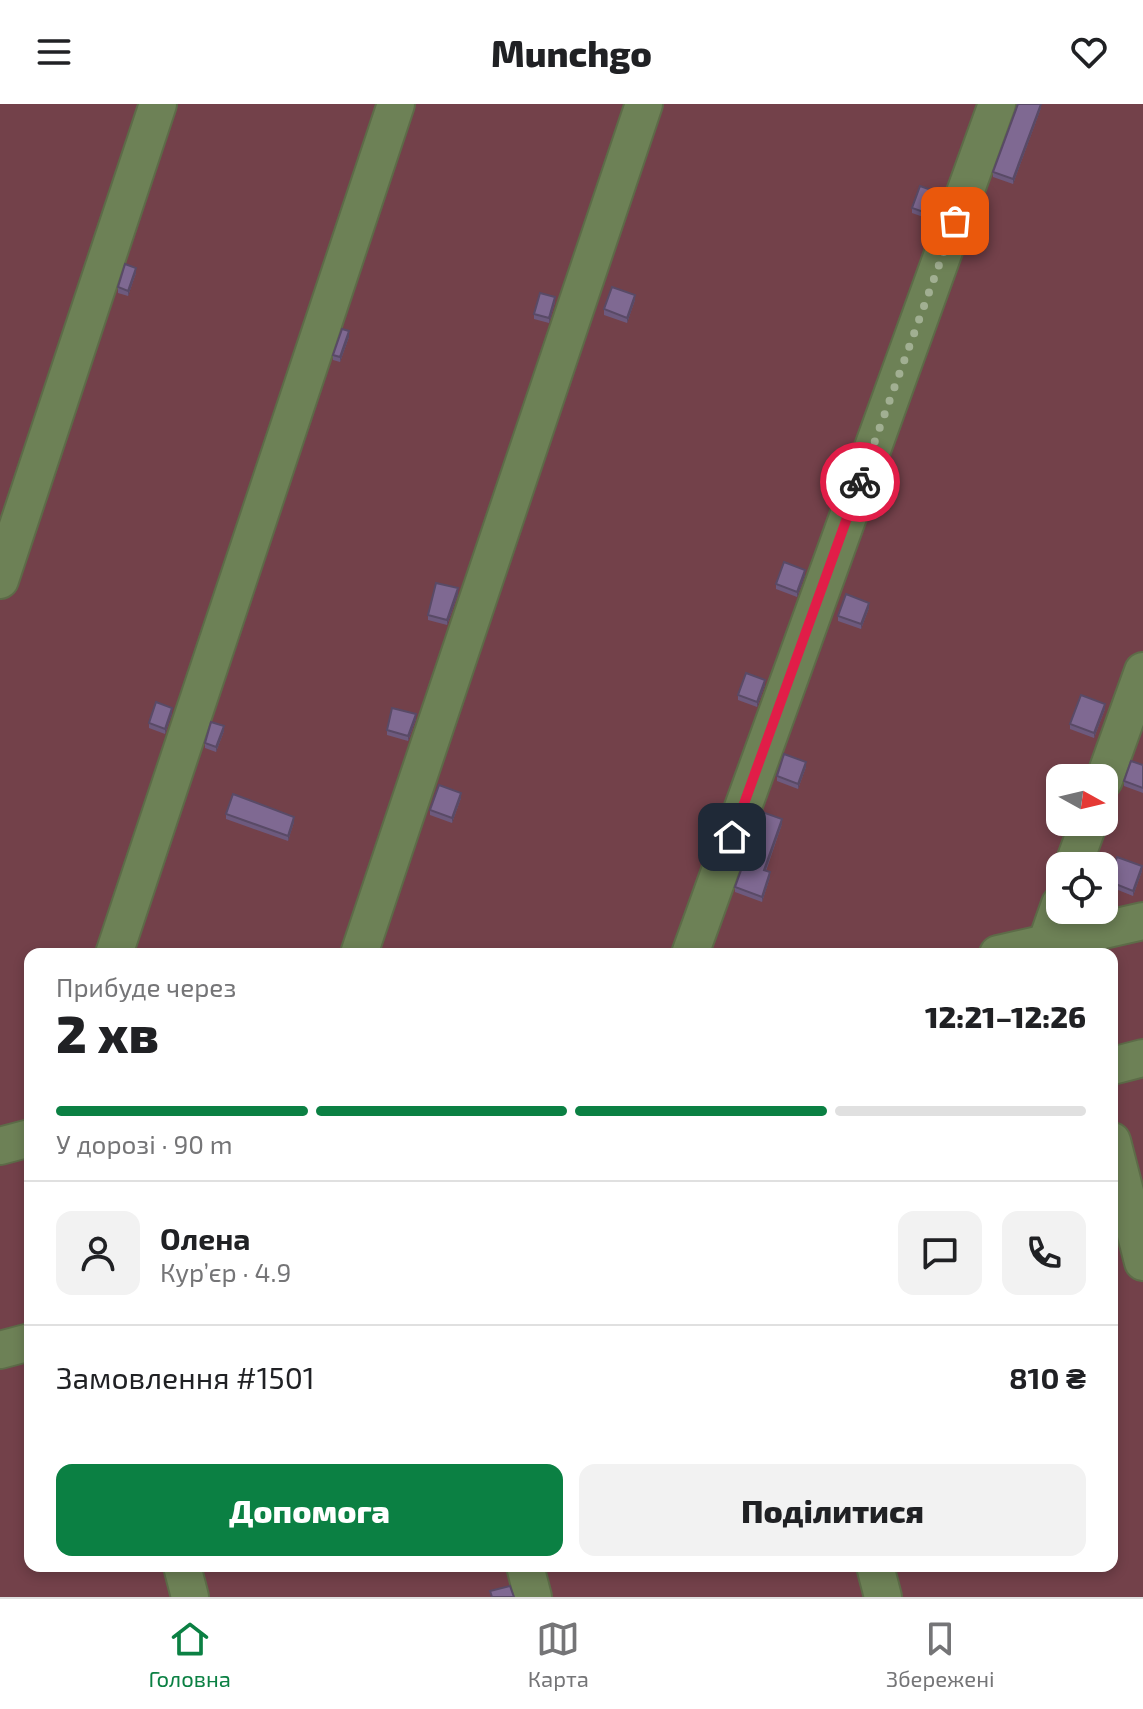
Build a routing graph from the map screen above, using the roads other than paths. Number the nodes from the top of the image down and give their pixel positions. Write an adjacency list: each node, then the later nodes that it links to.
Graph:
1 (158, 104): 5 (lane)
2 (396, 104): 11 (lane)
3 (644, 104): 12 (lane)
4 (997, 104): 13 (lane)
5 (0, 580)
6 (1143, 671): 7 (lane)
7 (1110, 764)
8 (1143, 921): 10 (lane)
9 (1053, 924): 10 (lane)
10 (1047, 941): 14 (lane)
11 (116, 948)
12 (361, 948)
13 (692, 948)
14 (1021, 948)
15 (1143, 1058): 16 (lane)
16 (1118, 1064)
17 (24, 1140): 18 (lane)
18 (0, 1146)
19 (1118, 1164): 20 (lane)
20 (1143, 1262)
21 (24, 1344): 22 (lane)
22 (0, 1350)
23 (184, 1572): 26 (lane)
24 (527, 1572): 27 (lane)
25 (877, 1572): 28 (lane)
26 (190, 1597)
27 (533, 1597)
28 (883, 1597)

